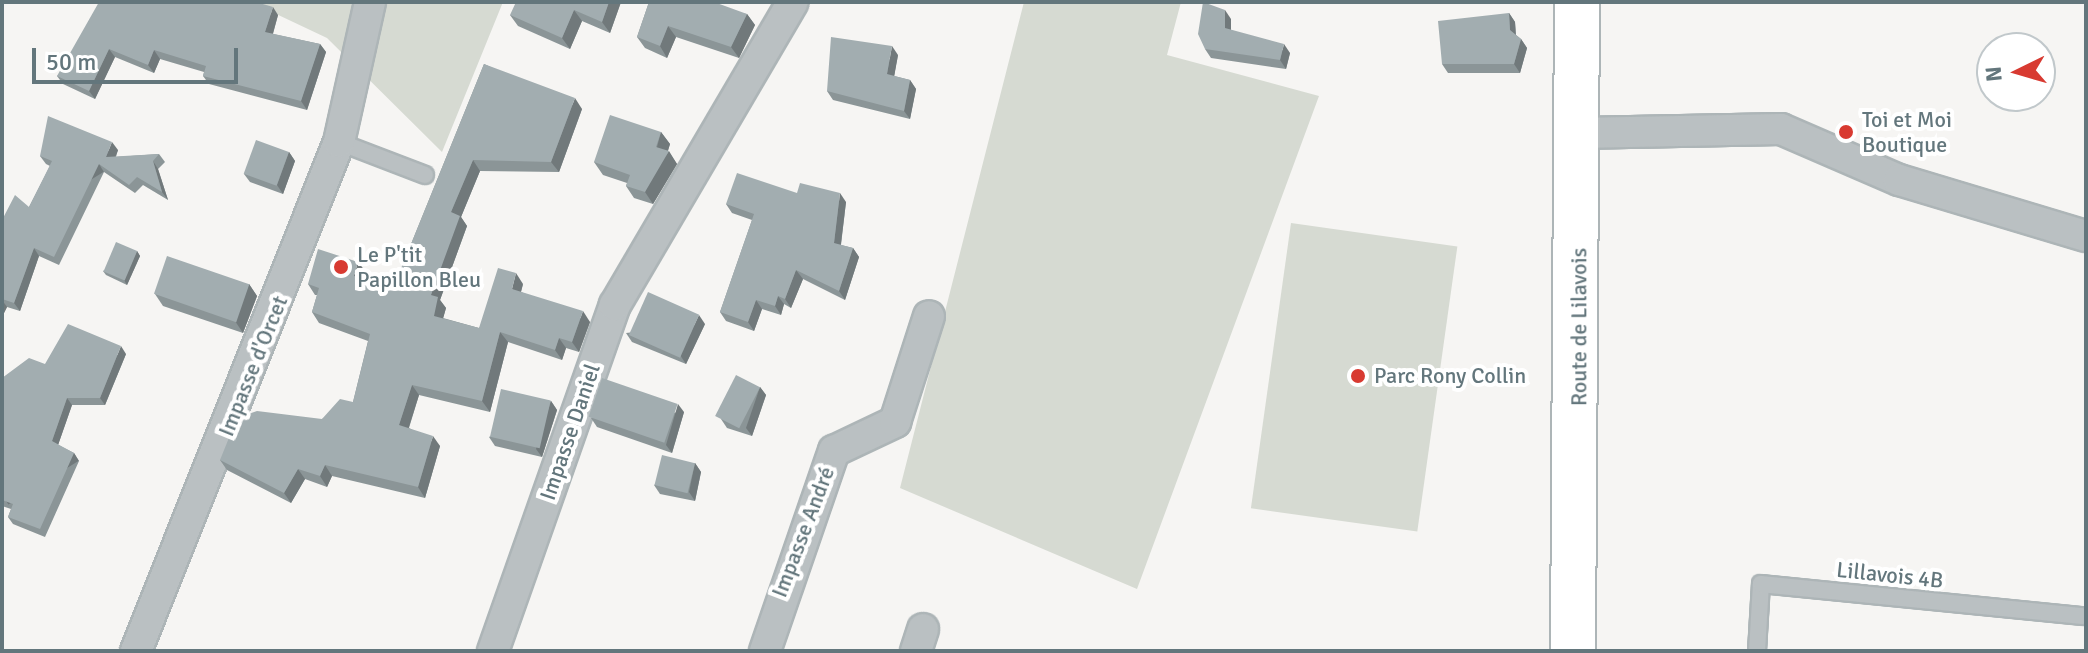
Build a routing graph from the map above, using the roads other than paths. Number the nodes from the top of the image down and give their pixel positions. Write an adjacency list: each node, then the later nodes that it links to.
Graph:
1 (370, 2): 5 (street, Impasse d'Orcet)
2 (793, 2): 11 (street, Impasse Daniel)
3 (1577, 2): 4 (main road, Route de Lilavois)
4 (1579, 133): 7 (street); 13 (main road, Route de Lilavois)
5 (339, 142): 6 (lane); 10 (street, Impasse d'Orcet)
6 (425, 175)
7 (2086, 236)
8 (929, 316): 12 (street, Impasse André)
9 (2082, 616): 14 (lane, Lillavois 4B)
10 (136, 651)
11 (493, 651)
12 (765, 651)
13 (1573, 651)
14 (1757, 651)

